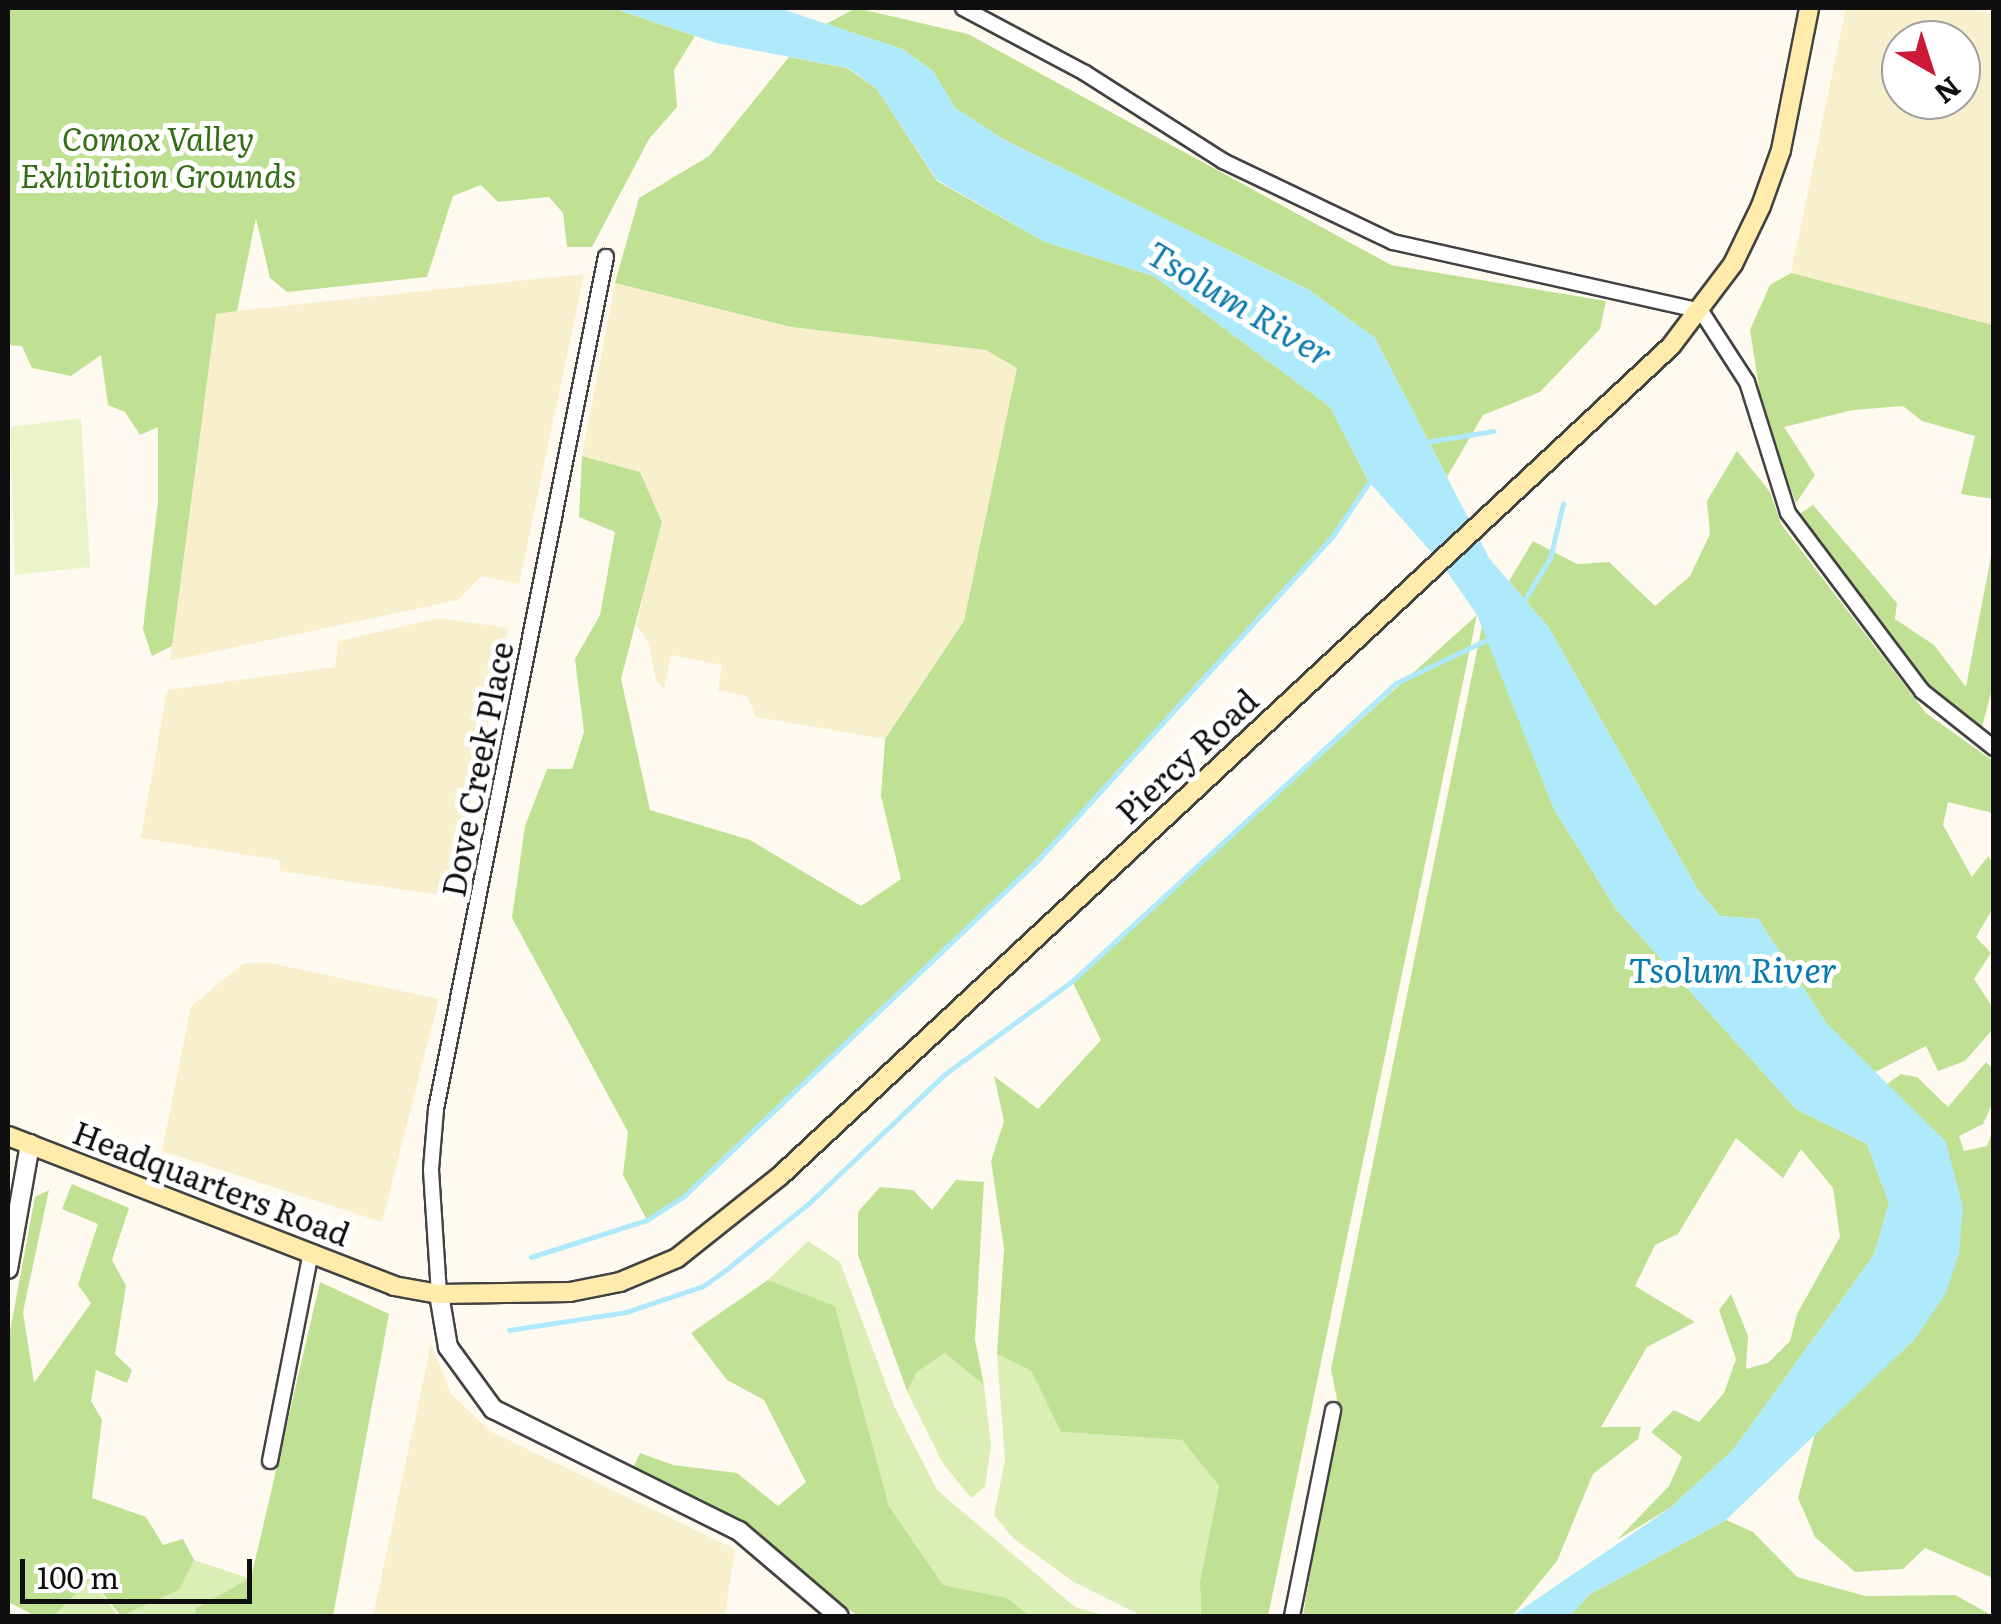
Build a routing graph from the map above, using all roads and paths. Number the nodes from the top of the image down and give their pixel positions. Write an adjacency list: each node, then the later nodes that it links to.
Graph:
1 (964, 8): 4 (street)
2 (1809, 8): 4 (main road, Piercy Road)
3 (606, 257): 11 (street, Dove Creek Place)
4 (1701, 311): 5 (street); 11 (main road, Piercy Road)
5 (1994, 748)
6 (8, 1136): 7 (main road, Headquarters Road)
7 (30, 1144): 8 (main road, Headquarters Road); 9 (street)
8 (311, 1252): 10 (main road, Headquarters Road); 13 (street)
9 (8, 1269)
10 (394, 1286): 11 (main road, Piercy Road)
11 (439, 1294): 14 (street)
12 (1333, 1410): 15 (street)
13 (270, 1462)
14 (838, 1616)
15 (1292, 1616)

